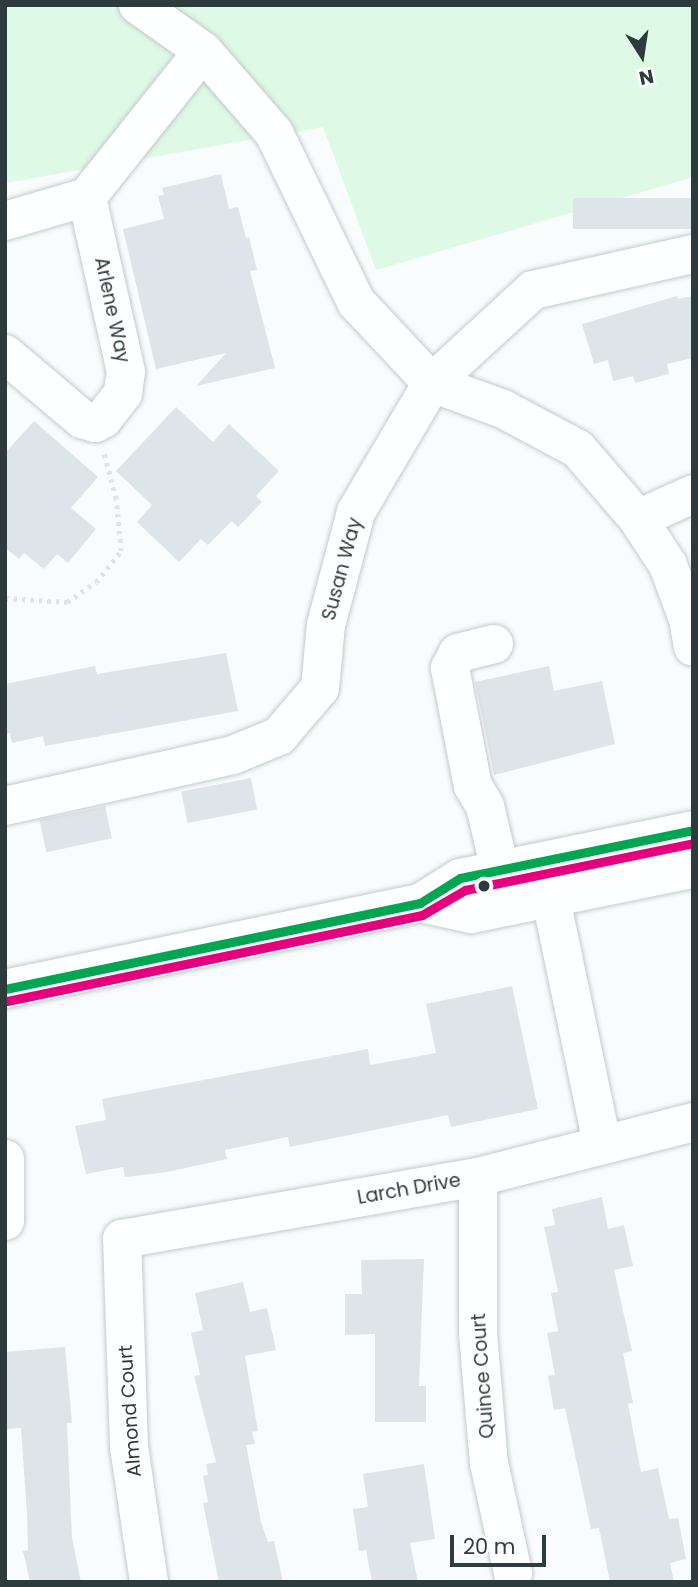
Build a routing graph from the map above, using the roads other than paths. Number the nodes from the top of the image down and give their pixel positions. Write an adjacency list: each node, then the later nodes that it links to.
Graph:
1 (138, 5): 2 (street)
2 (203, 51): 3 (street); 7 (street)
3 (87, 197): 4 (street); 6 (street, Arlene Way)
4 (5, 220)
5 (693, 254): 7 (street, Susan Way)
6 (5, 354)
7 (432, 383): 9 (street); 12 (street, Susan Way)
8 (693, 494): 9 (street)
9 (638, 519): 11 (street)
10 (494, 644): 15 (street)
11 (693, 647)
12 (5, 806)
13 (693, 830): 15 (street)
14 (693, 869): 16 (street)
15 (500, 870): 17 (street)
16 (551, 899): 17 (street); 20 (street)
17 (420, 903): 18 (street)
18 (5, 989)
19 (693, 1122): 20 (street, Larch Drive)
20 (602, 1143): 22 (street, Larch Drive)
21 (5, 1159): 23 (street)
22 (478, 1177): 24 (street, Larch Drive); 25 (street, Quince Court)
23 (5, 1221)
24 (122, 1239): 26 (street, Almond Court)
25 (513, 1573)
26 (149, 1582)

